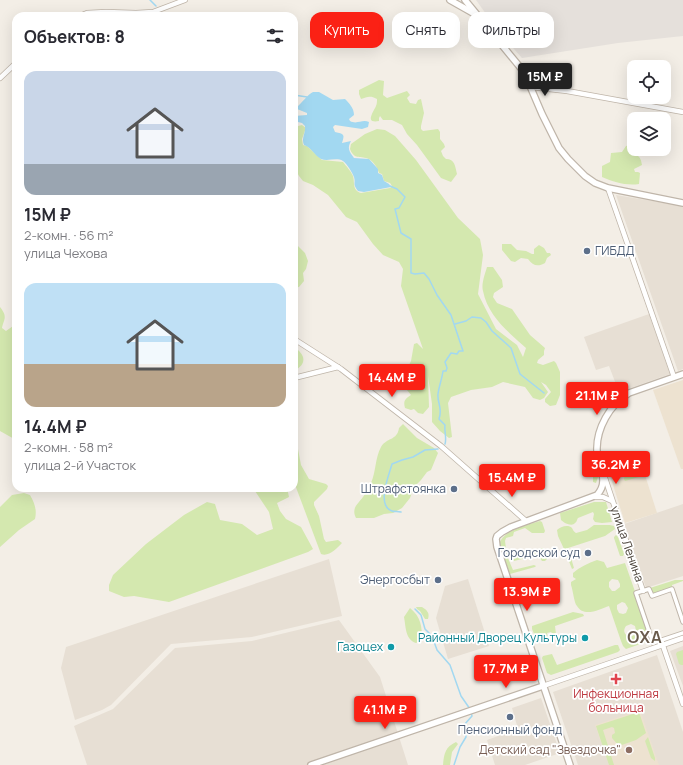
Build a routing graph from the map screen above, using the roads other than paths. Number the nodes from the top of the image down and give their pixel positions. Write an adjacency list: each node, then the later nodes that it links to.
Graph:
1 (185, 0): 4 (street)
2 (450, 0): 5 (street)
3 (465, 0): 6 (street)
4 (153, 12)
5 (471, 12)
6 (474, 12)
7 (504, 48): 10 (street)
8 (12, 67): 9 (street)
9 (0, 78)
10 (531, 87): 11 (street); 12 (street)
11 (683, 112)
12 (608, 188): 13 (street); 18 (street)
13 (683, 203)
14 (298, 342): 15 (street)
15 (338, 367): 17 (street); 22 (street)
16 (683, 374): 18 (street)
17 (298, 377)
18 (674, 377): 19 (street)
19 (604, 475): 20 (street); 21 (street, улица Ленина)
20 (594, 497): 21 (street); 22 (street)
21 (612, 501): 23 (street, улица Ленина)
22 (526, 521): 28 (street)
23 (643, 591): 24 (street); 27 (street)
24 (683, 622)
25 (683, 633): 27 (street)
26 (683, 638): 27 (street)
27 (662, 642): 28 (street); 29 (street)
28 (543, 686): 30 (street); 31 (street)
29 (683, 704)
30 (311, 765)
31 (570, 765)

